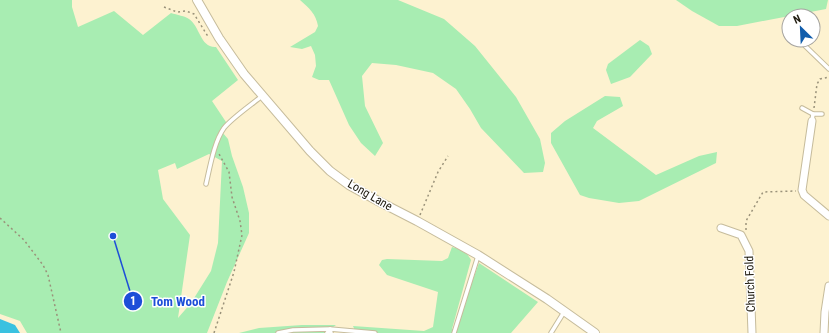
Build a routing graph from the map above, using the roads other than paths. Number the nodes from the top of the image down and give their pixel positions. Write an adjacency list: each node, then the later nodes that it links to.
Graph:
1 (197, 0): 4 (street, Long Lane)
2 (807, 48): 3 (lane)
3 (829, 69)
4 (263, 96): 8 (lane); 11 (street, Long Lane)
5 (802, 108): 7 (lane)
6 (822, 114): 7 (lane)
7 (813, 118): 9 (street)
8 (206, 184)
9 (829, 216)
10 (721, 228): 22 (street, Church Fold)
11 (478, 255): 13 (street, Long Lane); 19 (lane)
12 (829, 286): 14 (street)
13 (565, 312): 20 (lane); 21 (street, Long Lane)
14 (826, 328)
15 (330, 331): 16 (lane); 17 (lane); 18 (lane)
16 (278, 333)
17 (327, 333)
18 (375, 333)
19 (454, 333)
20 (550, 333)
21 (595, 333)
22 (752, 333)

